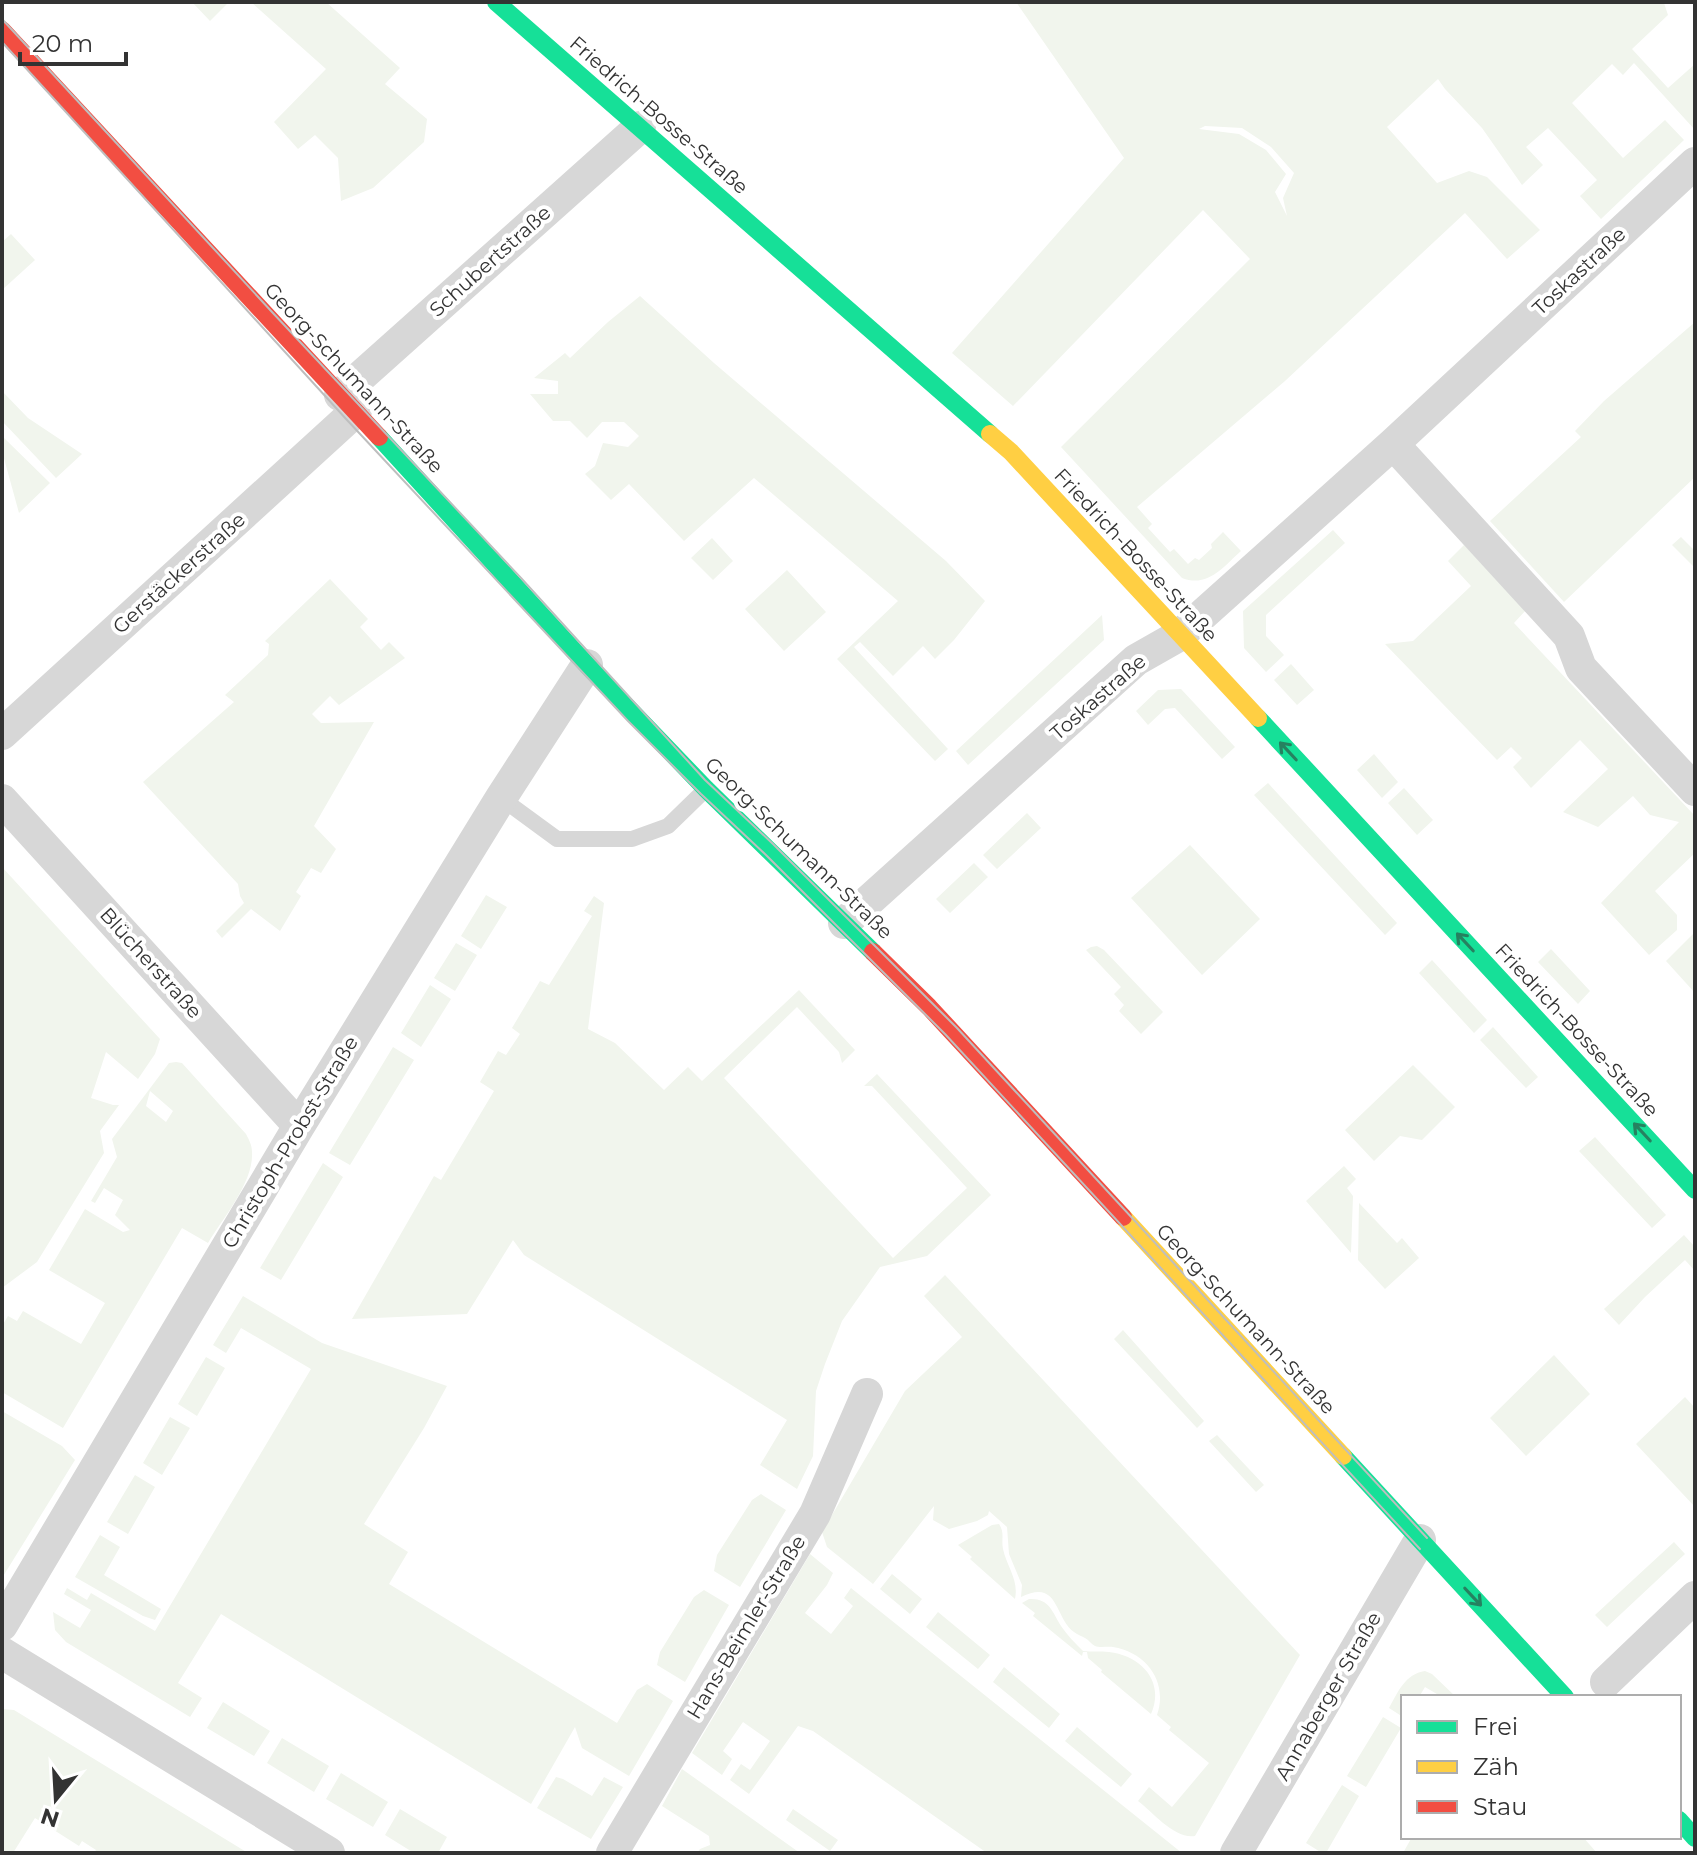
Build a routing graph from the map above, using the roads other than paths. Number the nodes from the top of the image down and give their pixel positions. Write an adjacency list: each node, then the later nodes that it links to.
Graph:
1 (496, 2): 3 (main road, Friedrich-Bosse-Straße)
2 (2, 30): 5 (main road, Georg-Schumann-Straße)
3 (640, 127): 5 (street, Schubertstraße); 7 (main road, Friedrich-Bosse-Straße)
4 (1695, 163): 6 (street, Toskastraße)
5 (348, 403): 8 (main road, Georg-Schumann-Straße); 9 (street, Gerstäckerstraße)
6 (1393, 444): 7 (street, Toskastraße); 11 (street)
7 (1180, 635): 14 (street, Toskastraße); 16 (main road, Friedrich-Bosse-Straße, one-way to 7)
8 (587, 665): 10 (main road, Georg-Schumann-Straße); 12 (street, Christoph-Probst-Straße)
9 (2, 734)
10 (706, 789): 12 (lane); 14 (main road, Georg-Schumann-Straße)
11 (1695, 790)
12 (501, 798): 15 (street, Christoph-Probst-Straße)
13 (2, 800): 15 (street, Blücherstraße)
14 (844, 923): 18 (main road, Georg-Schumann-Straße)
15 (299, 1126): 20 (street, Christoph-Probst-Straße)
16 (1695, 1190)
17 (867, 1394): 27 (street, Hans-Beimler-Straße)
18 (1420, 1540): 23 (main road, Georg-Schumann-Straße, one-way to 23); 28 (street, Annaberger Straße)
19 (1695, 1597): 22 (street)
20 (2, 1625)
21 (2, 1653): 26 (street)
22 (1606, 1682)
23 (1563, 1695)
24 (1681, 1822): 25 (main road)
25 (1695, 1838)
26 (329, 1853)
27 (612, 1853)
28 (1236, 1853)

